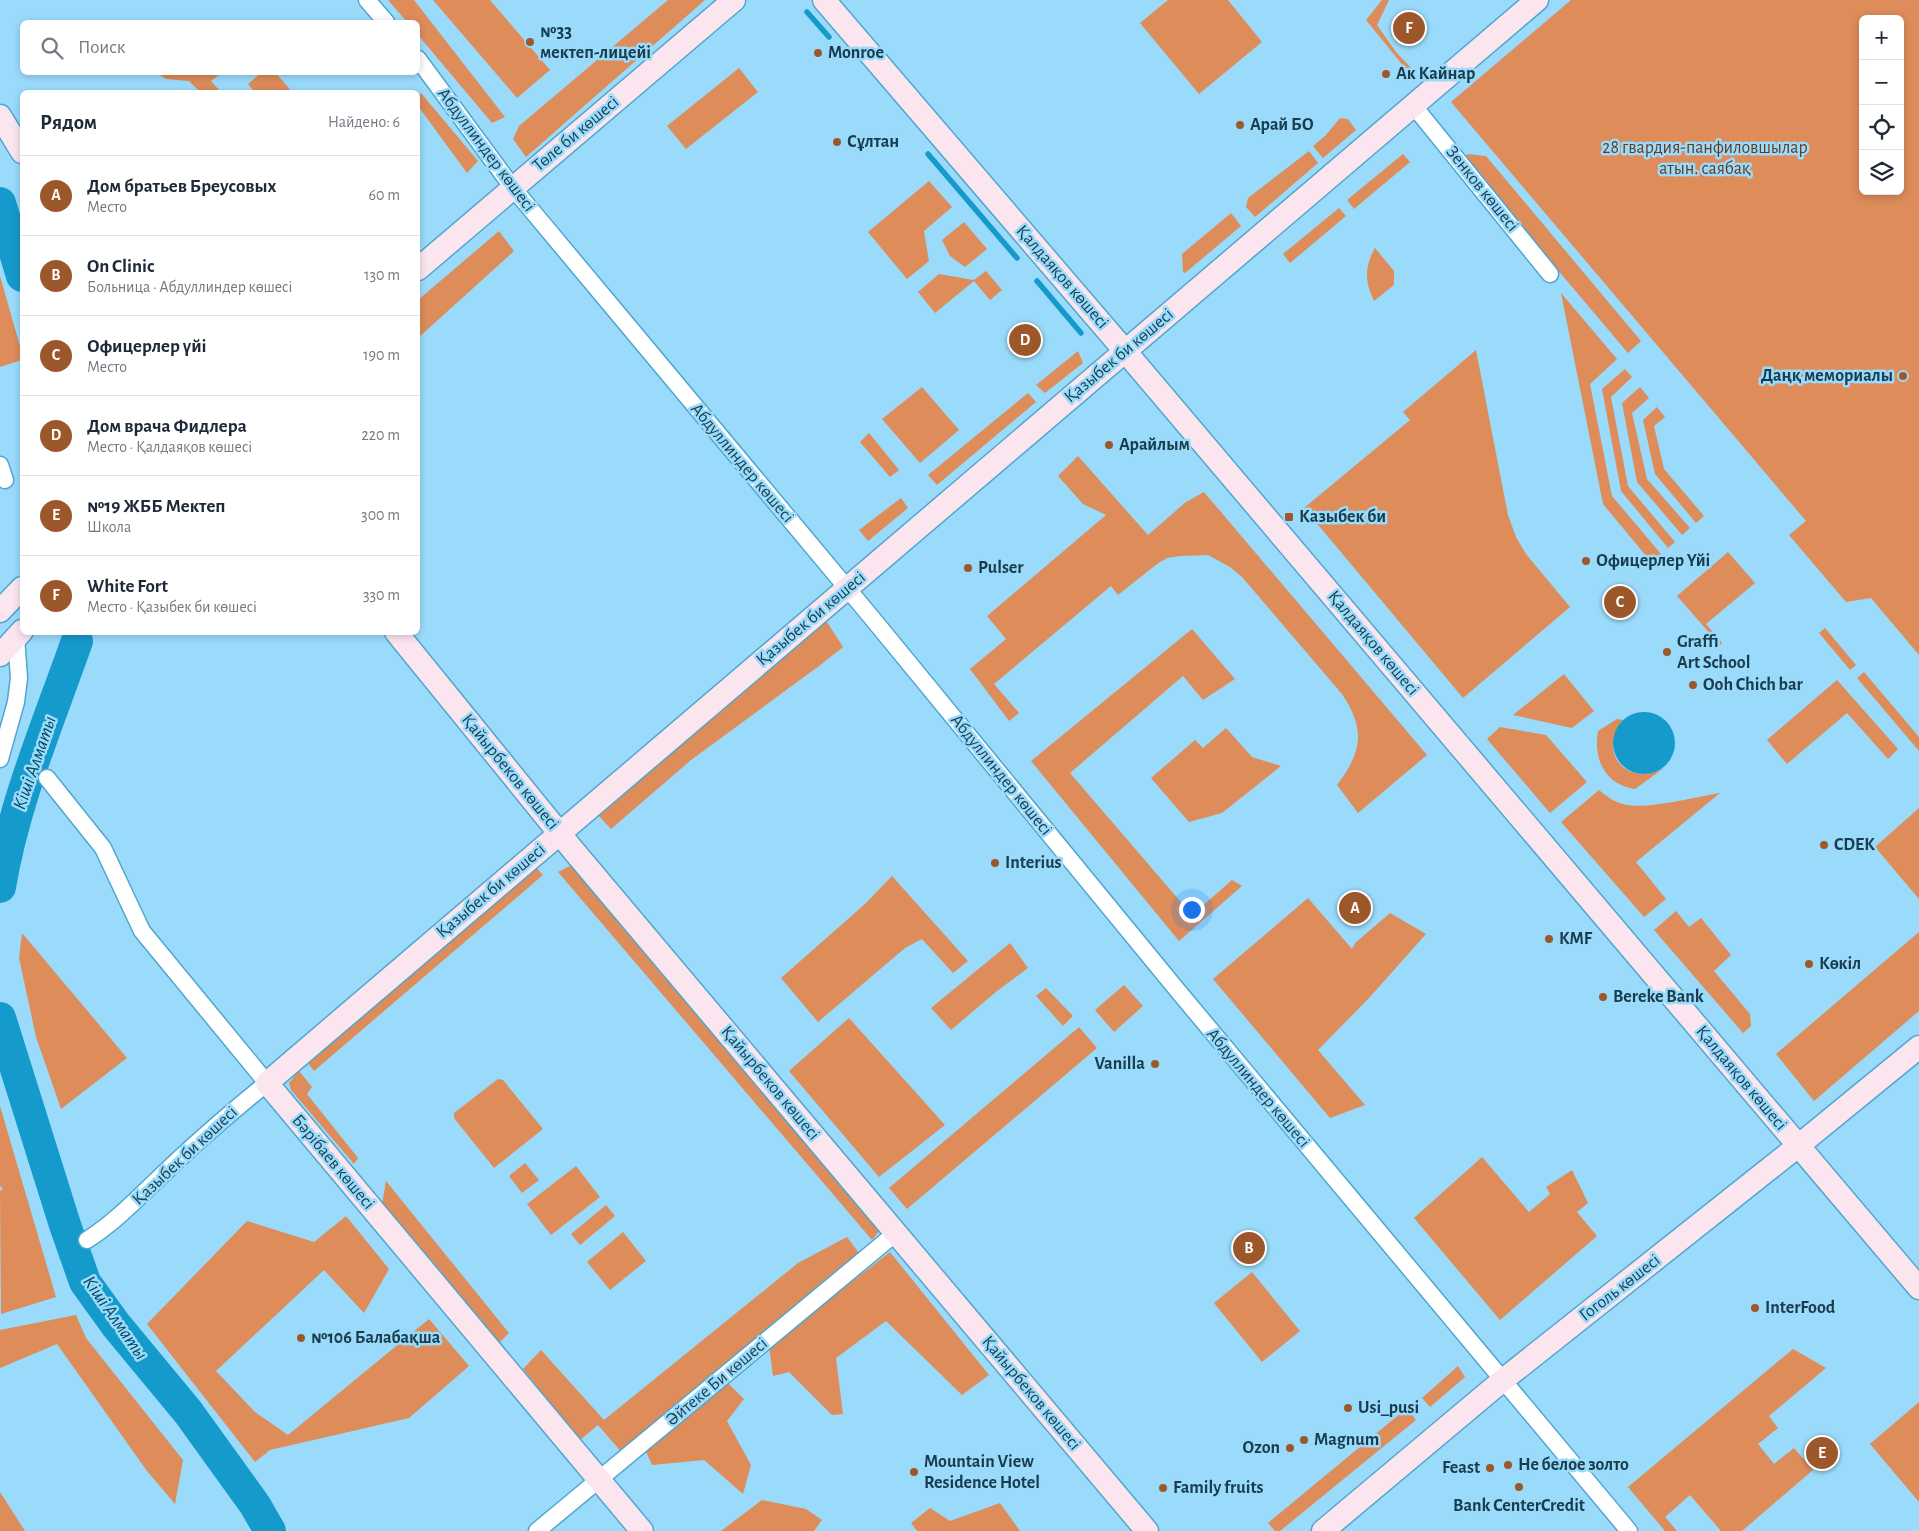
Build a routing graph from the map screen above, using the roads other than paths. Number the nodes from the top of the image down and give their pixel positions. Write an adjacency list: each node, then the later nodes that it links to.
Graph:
1 (367, 0): 5 (street)
2 (734, 0): 10 (street, Төле би көшесі)
3 (824, 0): 13 (street, Қалдаяқов көшесі)
4 (1537, 0): 7 (street, Қазыбек би көшесі)
5 (384, 20)
6 (420, 63): 10 (street, Абдуллиндер көшесі)
7 (1413, 106): 12 (street, Зенков көшесі); 13 (street, Қазыбек би көшесі)
8 (0, 116): 9 (street)
9 (20, 149)
10 (513, 188): 11 (street, Төле би көшесі); 14 (street, Абдуллиндер көшесі)
11 (420, 267)
12 (1550, 274)
13 (1125, 351): 14 (street, Қазыбек би көшесі); 25 (street, Қалдаяқов көшесі)
14 (847, 588): 22 (street, Қазыбек би көшесі); 29 (street, Абдуллиндер көшесі)
15 (20, 590): 16 (street)
16 (0, 611)
17 (20, 634): 19 (street); 20 (street)
18 (398, 635): 22 (street, Қайырбеков көшесі)
19 (0, 655)
20 (0, 758)
21 (48, 778): 24 (street, Бәрібаев көшесі)
22 (560, 833): 24 (street, Қазыбек би көшесі); 26 (street, Қайырбеков көшесі)
23 (1919, 1047): 25 (street, Гоголь көшесі)
24 (266, 1083): 27 (street, Қазыбек би көшесі); 30 (street, Бәрібаев көшесі)
25 (1798, 1146): 28 (street, Қалдаяқов көшесі); 29 (street, Гоголь көшесі)
26 (897, 1232): 30 (street, Әйтеке Би көшесі); 33 (street, Қайырбеков көшесі)
27 (87, 1240)
28 (1919, 1288)
29 (1503, 1380): 34 (street, Гоголь көшесі); 35 (street, Абдуллиндер көшесі)
30 (599, 1480): 31 (street, Әйтеке Би көшесі); 32 (street, Бәрібаев көшесі)
31 (537, 1531)
32 (642, 1531)
33 (1147, 1531)
34 (1323, 1531)
35 (1629, 1531)

